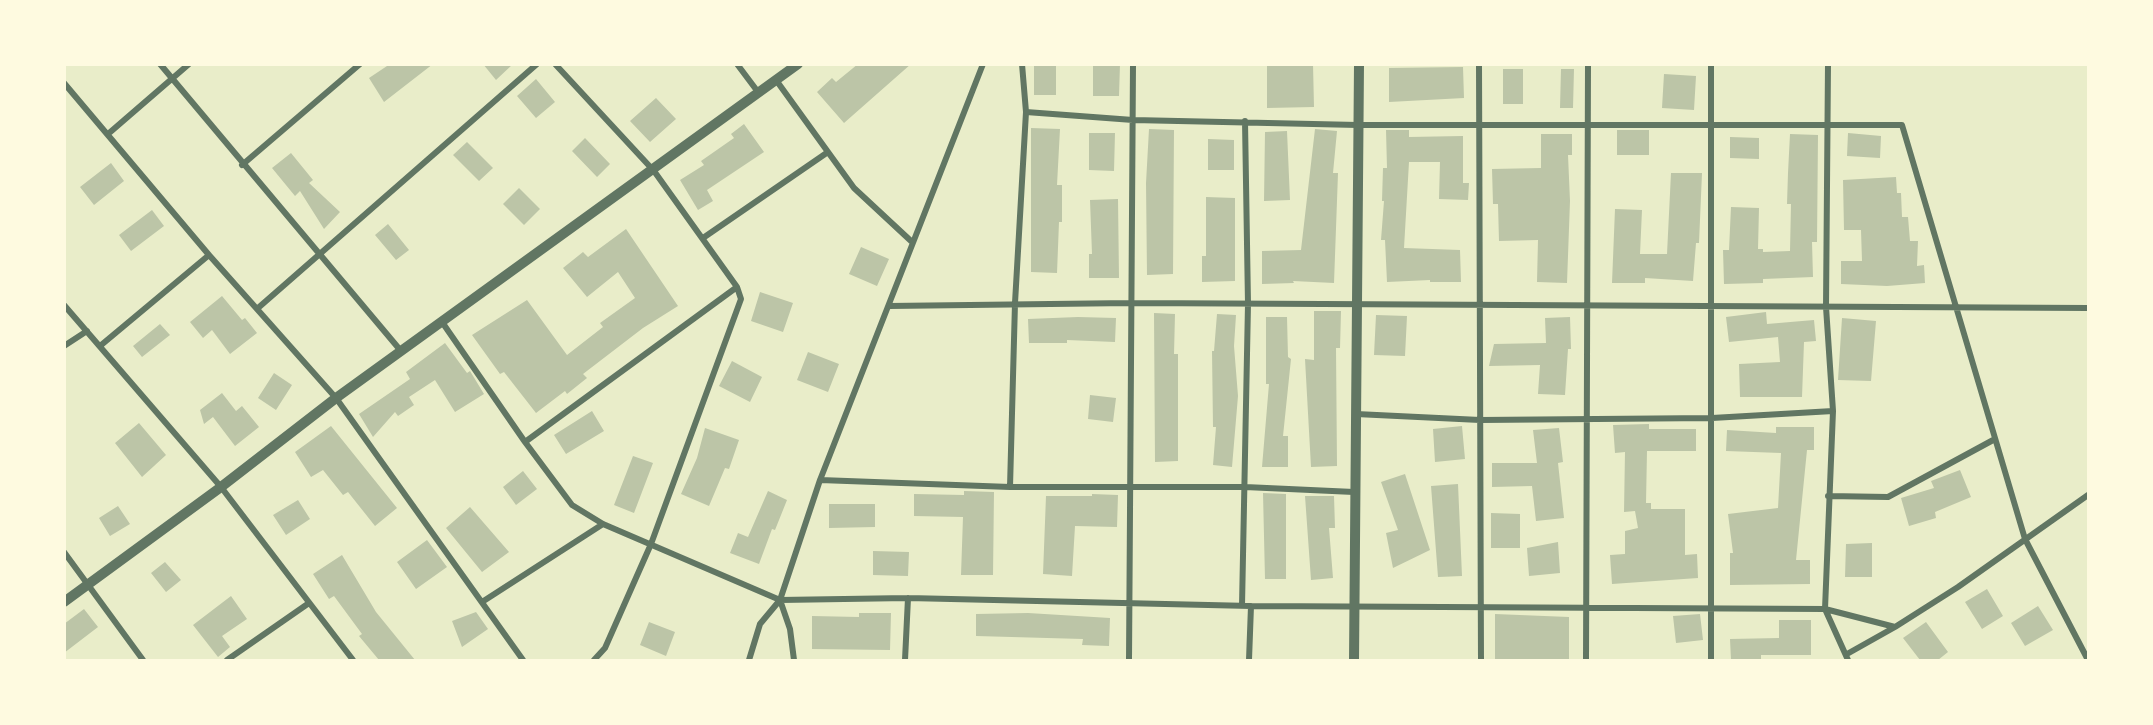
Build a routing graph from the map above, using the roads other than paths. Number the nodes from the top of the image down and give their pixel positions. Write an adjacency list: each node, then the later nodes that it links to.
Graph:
1 (160, 64): 16 (street)
2 (189, 64): 16 (street)
3 (360, 64): 30 (street)
4 (537, 64): 34 (street)
5 (555, 64): 31 (street)
6 (737, 64): 19 (street)
7 (798, 64): 17 (street)
8 (982, 64): 33 (street)
9 (1022, 64): 20 (street)
10 (1133, 64): 21 (street)
11 (1359, 64): 23 (street)
12 (1479, 64): 24 (street)
13 (1588, 64): 26 (street)
14 (1711, 64): 25 (street)
15 (1828, 64): 27 (street)
16 (172, 79): 28 (street); 30 (street)
17 (776, 80): 19 (street); 29 (street)
18 (64, 82): 28 (street)
19 (758, 92): 31 (street)
20 (1026, 112): 21 (street); 37 (street)
21 (1133, 120): 22 (street); 38 (street)
22 (1245, 121): 23 (street); 39 (street)
23 (1358, 124): 24 (street); 40 (street)
24 (1480, 125): 26 (street); 41 (street)
25 (1712, 125): 26 (street); 27 (street); 47 (street)
26 (1587, 126): 43 (street)
27 (1828, 126): 45 (street); 49 (street)
28 (108, 134): 35 (street)
29 (828, 152): 32 (street); 33 (street)
30 (242, 165): 34 (street)
31 (654, 171): 32 (street); 50 (street)
32 (703, 238): 36 (street)
33 (911, 241): 44 (street)
34 (319, 254): 46 (street); 54 (street)
35 (209, 255): 46 (street); 53 (street)
36 (737, 287): 62 (street); 73 (street)
37 (1015, 303): 38 (street); 44 (street); 66 (street)
38 (1131, 303): 39 (street); 67 (street)
39 (1248, 304): 40 (street); 65 (street)
40 (1357, 304): 41 (street); 57 (street)
41 (1479, 304): 43 (street); 60 (street)
42 (64, 305): 51 (street)
43 (1586, 305): 47 (street); 59 (street)
44 (889, 306): 63 (street)
45 (1826, 307): 47 (street); 49 (street); 56 (street)
46 (258, 308): 55 (street)
47 (1710, 308): 58 (street)
48 (2088, 308): 49 (street)
49 (1956, 309): 61 (street)
50 (442, 322): 54 (street); 62 (street)
51 (87, 331): 52 (street); 53 (street)
52 (64, 346)
53 (100, 346): 64 (street)
54 (401, 351): 55 (street)
55 (336, 398): 64 (street); 79 (street)
56 (1833, 411): 58 (street); 70 (street)
57 (1356, 414): 60 (street); 68 (street)
58 (1712, 418): 59 (street); 87 (street)
59 (1588, 419): 60 (street); 84 (street)
60 (1480, 420): 86 (street)
61 (1995, 439): 70 (street); 72 (street)
62 (525, 442): 71 (street)
63 (820, 480): 66 (street); 77 (street)
64 (221, 487): 75 (street); 80 (street)
65 (1245, 487): 67 (street); 68 (street); 82 (street)
66 (1010, 488): 67 (street)
67 (1130, 488): 81 (street)
68 (1354, 492): 85 (street)
69 (2088, 495): 72 (street)
70 (1828, 496): 88 (street)
71 (603, 524): 73 (street); 79 (street)
72 (2025, 539): 89 (street); 105 (street)
73 (651, 544): 77 (street); 95 (street)
74 (64, 552): 75 (street)
75 (88, 585): 78 (street); 91 (street)
76 (908, 598): 77 (street); 81 (street); 98 (street)
77 (780, 600): 96 (street); 97 (street)
78 (64, 602)
79 (482, 602): 94 (street)
80 (309, 603): 92 (street); 93 (street)
81 (1129, 603): 82 (street); 99 (street)
82 (1242, 606): 83 (street)
83 (1251, 606): 85 (street); 100 (street)
84 (1586, 607): 86 (street); 87 (street); 103 (street)
85 (1354, 608): 86 (street); 101 (street)
86 (1482, 608): 102 (street)
87 (1713, 609): 88 (street); 104 (street)
88 (1824, 609): 89 (street); 90 (street)
89 (1895, 627): 90 (street)
90 (1847, 657)
91 (143, 660)
92 (227, 660)
93 (353, 660)
94 (523, 660)
95 (594, 660)
96 (749, 660)
97 (794, 660)
98 (905, 660)
99 (1129, 660)
100 (1249, 660)
101 (1354, 660)
102 (1481, 660)
103 (1586, 660)
104 (1711, 660)
105 (2088, 660)

